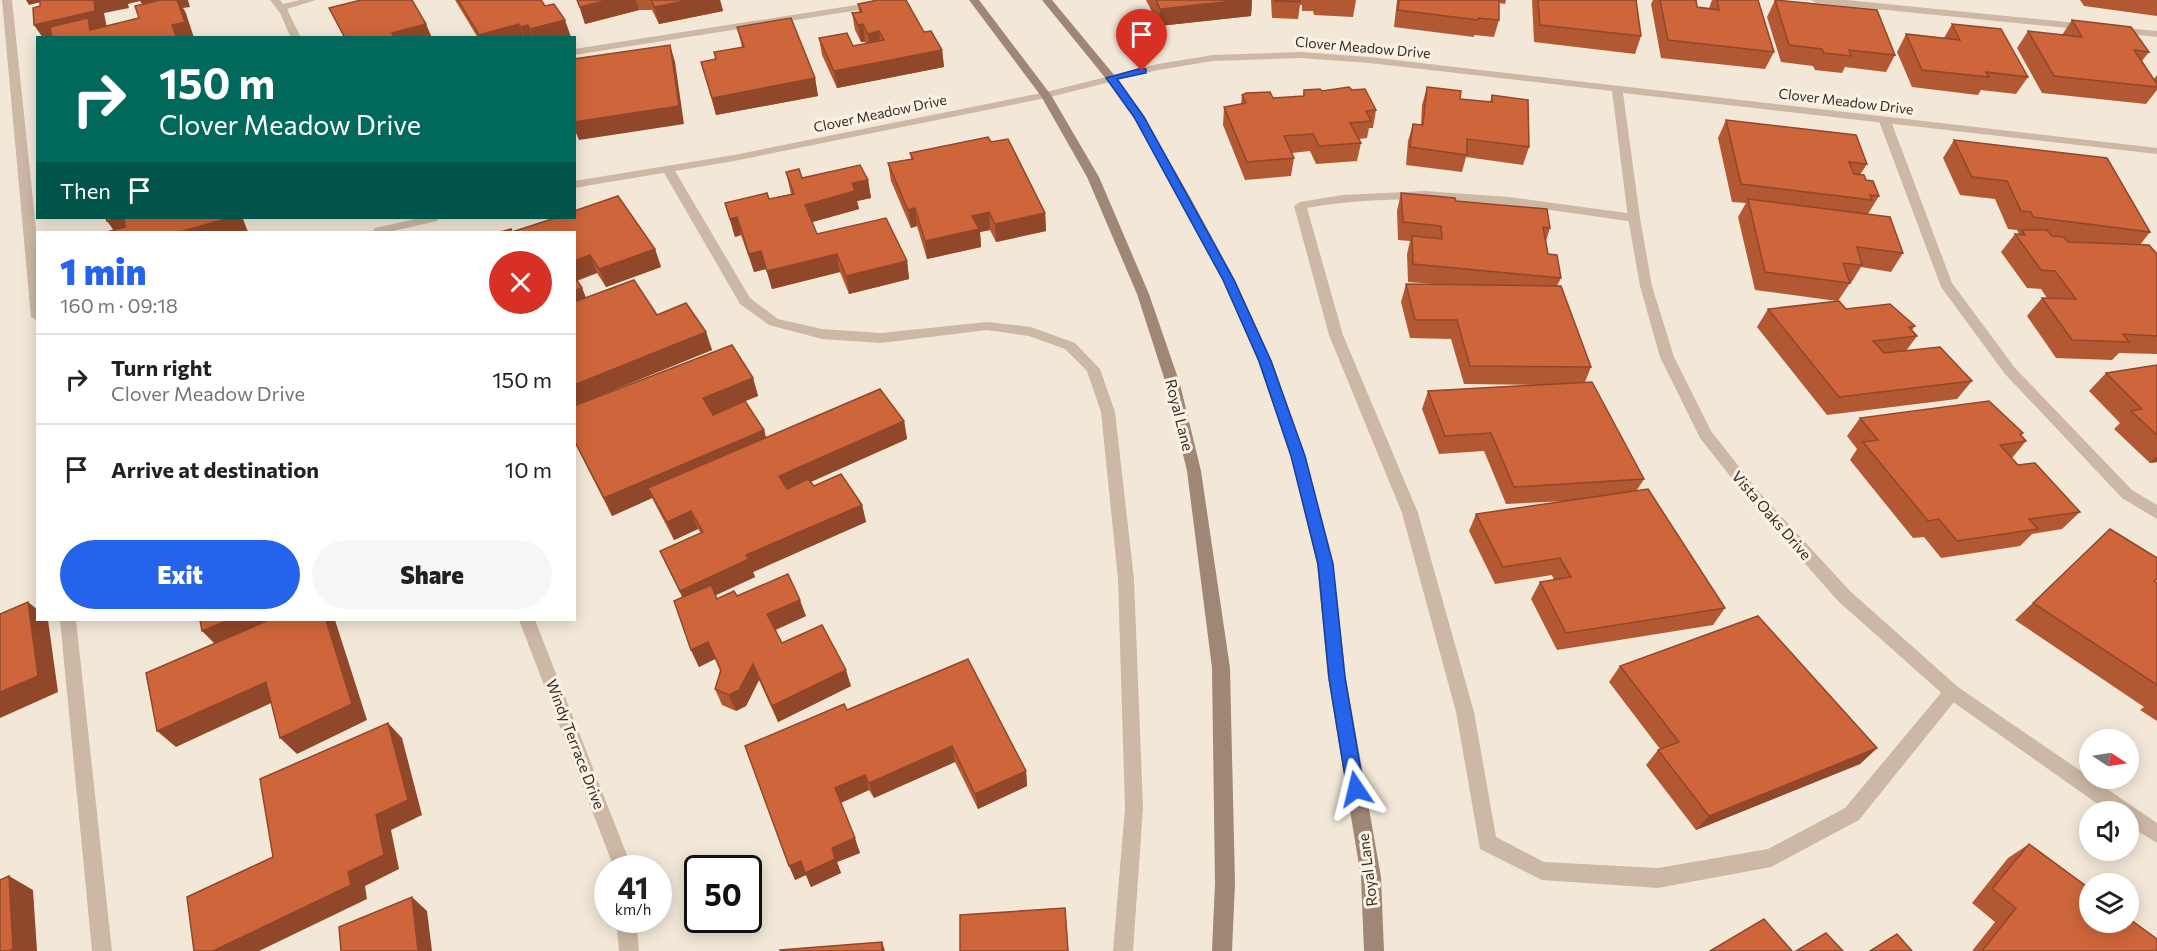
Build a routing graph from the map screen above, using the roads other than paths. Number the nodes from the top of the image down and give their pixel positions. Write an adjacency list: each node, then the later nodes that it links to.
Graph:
1 (7, 0): 21 (street)
2 (311, 0): 7 (street)
3 (879, 0): 10 (street)
4 (974, 0): 13 (main road, Royal Lane)
5 (1047, 0): 11 (main road, Royal Lane)
6 (1816, 0): 8 (street)
7 (278, 4): 9 (street)
8 (2157, 34)
9 (295, 36)
10 (576, 52)
11 (1111, 78): 12 (street, Clover Meadow Drive); 13 (street, Clover Meadow Drive); 35 (main road, Royal Lane)
12 (1617, 90): 14 (street, Clover Meadow Drive); 18 (street, Vista Oaks Drive)
13 (1046, 95): 16 (street, Clover Meadow Drive); 34 (main road, Royal Lane)
14 (1885, 121): 15 (street, Clover Meadow Drive); 22 (street)
15 (2157, 151)
16 (669, 171): 17 (street, Clover Meadow Drive); 33 (street)
17 (576, 185)
18 (1634, 218): 25 (street, Vista Oaks Drive); 25 (street)
19 (429, 219): 20 (street)
20 (384, 231)
21 (36, 297)
22 (2157, 513)
23 (68, 621): 31 (street)
24 (527, 621): 29 (street, Windy Terrace Drive)
25 (1952, 692): 26 (street, Vista Oaks Drive)
26 (2110, 801)
27 (2139, 821): 28 (street, Vista Oaks Drive)
28 (2157, 834)
29 (619, 855)
30 (627, 933): 32 (street)
31 (102, 951)
32 (629, 951)
33 (1123, 951)
34 (1222, 951)
35 (1374, 951)

